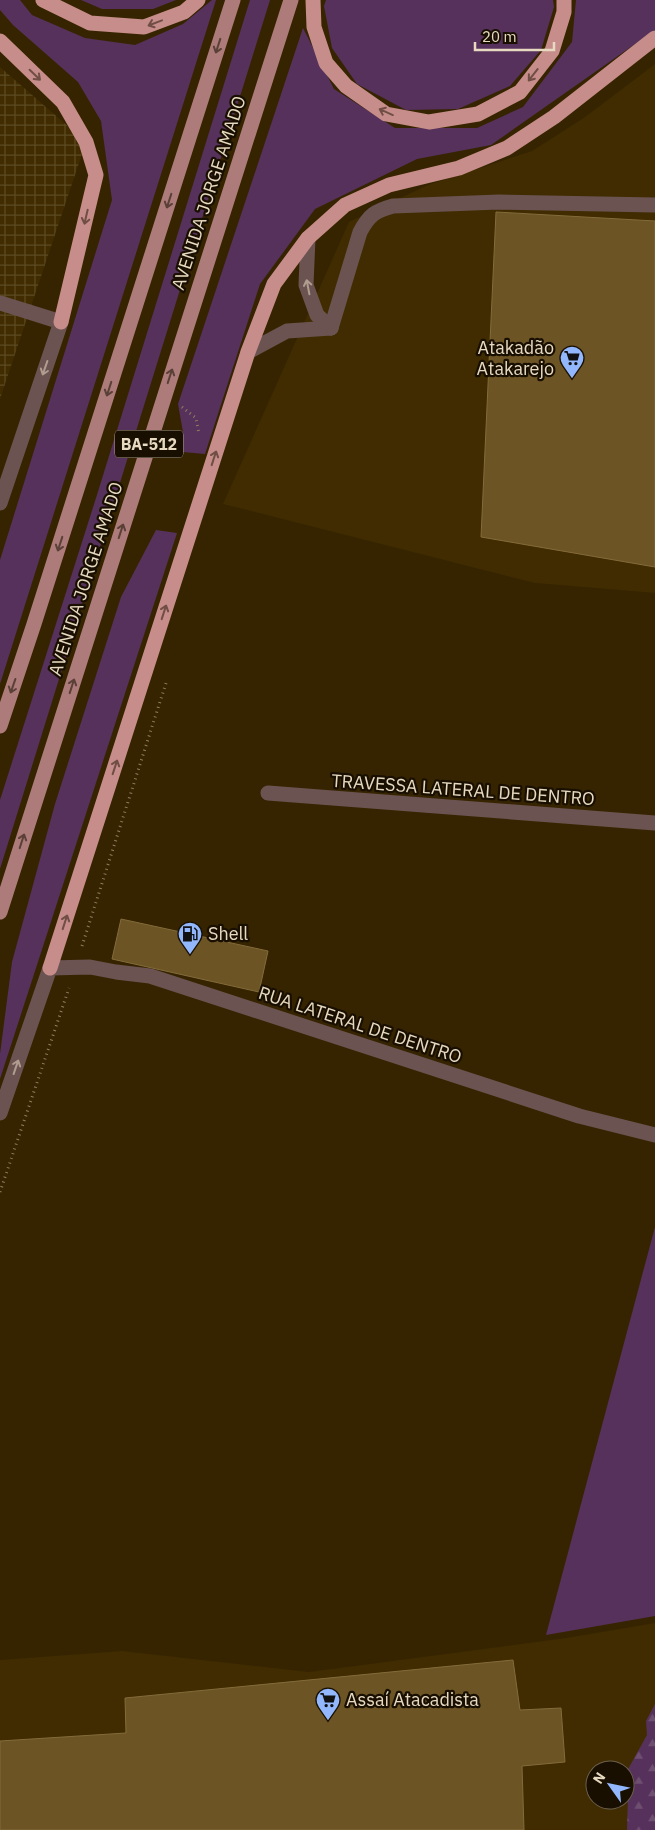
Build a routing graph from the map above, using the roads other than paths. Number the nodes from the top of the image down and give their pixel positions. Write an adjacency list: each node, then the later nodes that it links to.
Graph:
1 (43, 0): 2 (highway, one-way to 1)
2 (198, 0)
3 (233, 0): 16 (main road, AVENIDA JORGE AMADO / BA-512, one-way to 16)
4 (291, 0): 19 (main road, AVENIDA JORGE AMADO / BA-512, one-way to 4)
5 (313, 0): 6 (highway, one-way to 5)
6 (564, 0)
7 (655, 38): 10 (highway)
8 (0, 41): 12 (highway, one-way to 12)
9 (655, 205): 13 (street)
10 (308, 238): 13 (street, one-way to 10); 14 (highway)
11 (0, 303): 12 (street)
12 (61, 322): 15 (street, one-way to 15)
13 (331, 328): 14 (street)
14 (248, 352): 20 (highway, one-way to 14)
15 (0, 503)
16 (0, 726)
17 (268, 793): 18 (street, TRAVESSA LATERAL DE DENTRO)
18 (655, 823)
19 (0, 912)
20 (50, 968): 21 (street, one-way to 20); 22 (street, RUA LATERAL DE DENTRO)
21 (0, 1113)
22 (655, 1135)

